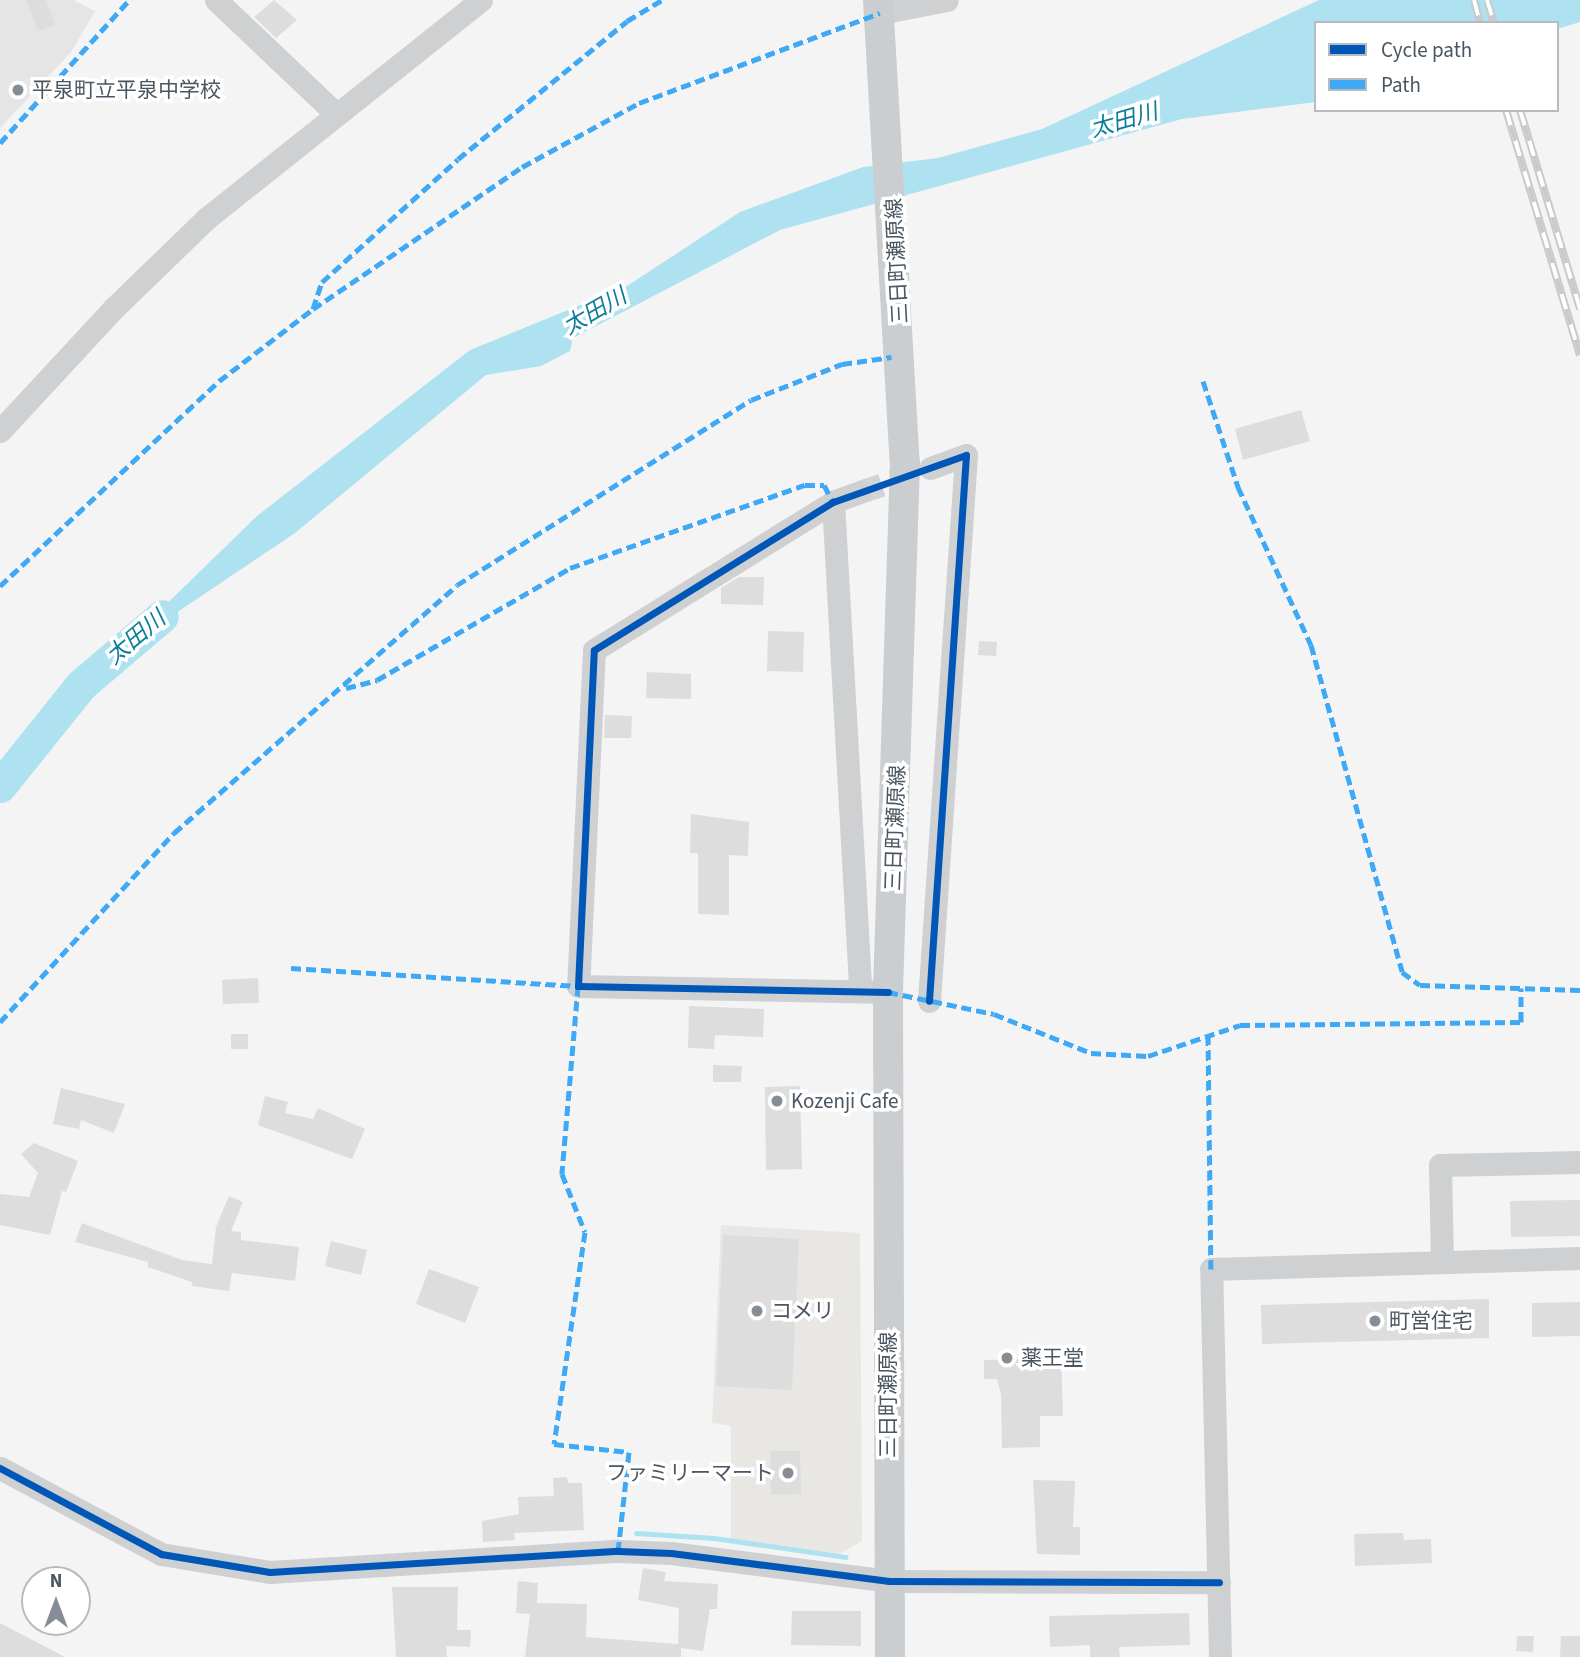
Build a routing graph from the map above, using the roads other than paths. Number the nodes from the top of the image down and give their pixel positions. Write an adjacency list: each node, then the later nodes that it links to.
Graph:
1 (216, 0): 5 (street)
2 (481, 0): 5 (street)
3 (947, 0): 4 (street)
4 (880, 18): 10 (main road, 三日町瀬原線)
5 (336, 114): 6 (street)
6 (0, 431)
7 (930, 468): 11 (street)
8 (860, 492): 9 (street)
9 (833, 502): 10 (street); 10 (street)
10 (874, 990): 16 (main road, 三日町瀬原線)
11 (929, 1001)
12 (1580, 1162): 14 (street)
13 (1580, 1258): 14 (street)
14 (1442, 1262): 17 (street)
15 (0, 1468): 16 (street)
16 (889, 1581): 17 (street); 18 (main road, 三日町瀬原線)
17 (1219, 1582): 19 (street)
18 (890, 1657)
19 (1220, 1657)

